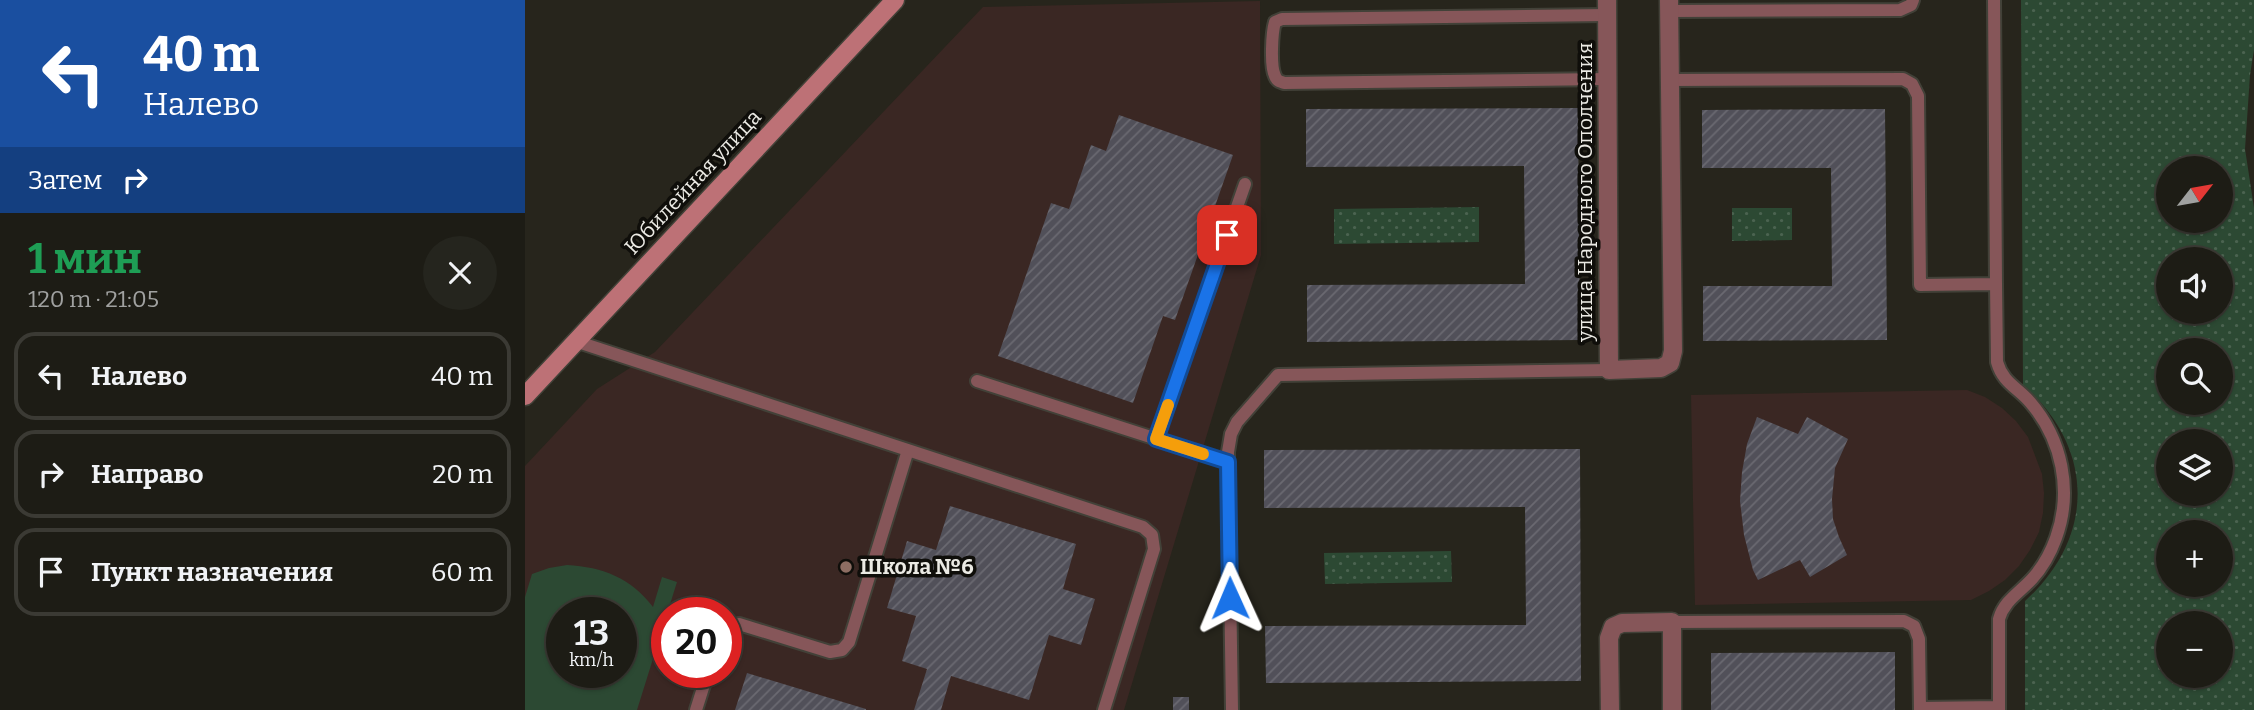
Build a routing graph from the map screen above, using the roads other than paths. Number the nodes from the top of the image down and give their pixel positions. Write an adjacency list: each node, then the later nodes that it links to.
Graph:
1 (895, 0): 10 (main road, Юбилейная улица)
2 (1913, 0): 4 (lane)
3 (1994, 0): 9 (lane)
4 (1669, 6): 7 (street)
5 (1607, 7): 6 (street, улица Народного Ополчения); 6 (lane)
6 (1607, 79): 11 (street, улица Народного Ополчения)
7 (1670, 80): 9 (lane); 11 (street)
8 (1245, 184): 14 (lane)
9 (1996, 284): 20 (lane)
10 (575, 341): 13 (main road, Юбилейная улица); 15 (lane)
11 (1603, 370): 16 (lane)
12 (977, 381): 14 (lane)
13 (525, 396)
14 (1156, 439): 16 (lane)
15 (908, 450): 18 (lane); 23 (lane)
16 (1228, 462): 24 (lane)
17 (1680, 622): 21 (lane); 25 (street); 26 (street)
18 (742, 625)
19 (703, 688): 22 (lane)
20 (1999, 708): 21 (lane)
21 (1920, 709)
22 (696, 710)
23 (1104, 710)
24 (1232, 710)
25 (1610, 710)
26 (1672, 710)

